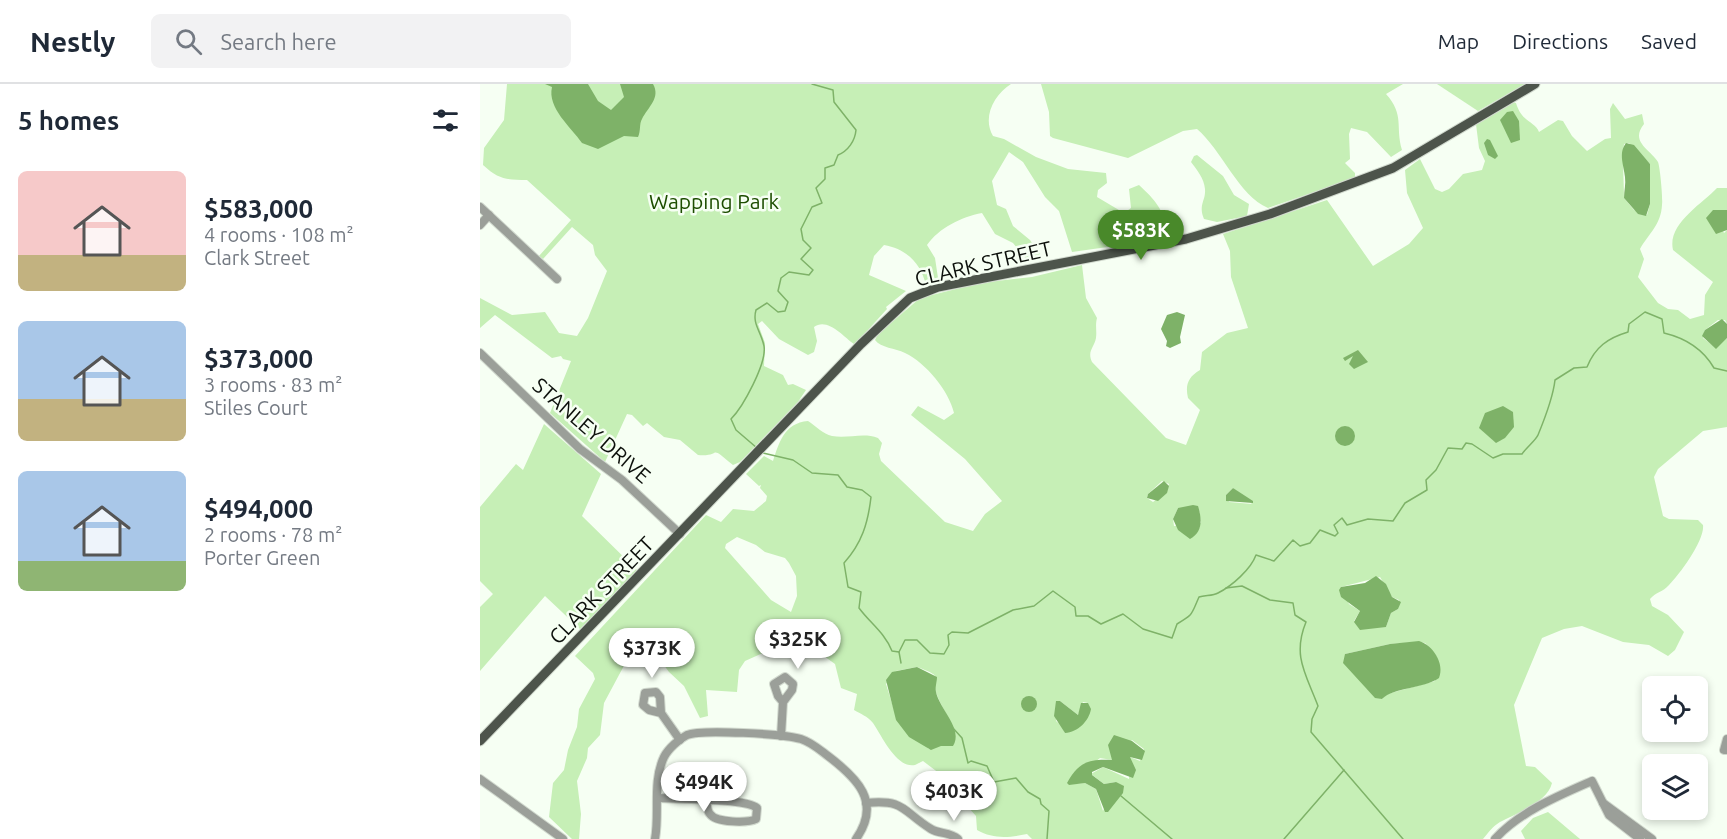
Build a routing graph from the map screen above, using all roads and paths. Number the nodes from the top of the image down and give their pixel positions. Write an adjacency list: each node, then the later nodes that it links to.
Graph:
1 (1535, 84): 7 (main road, CLARK STREET)
2 (480, 207): 3 (street)
3 (489, 215): 4 (street); 5 (street)
4 (480, 225)
5 (557, 279)
6 (480, 353): 7 (street, STANLEY DRIVE)
7 (680, 534): 13 (main road, CLARK STREET)
8 (783, 702): 10 (street)
9 (661, 713): 11 (street)
10 (781, 736): 11 (street); 18 (street)
11 (680, 740): 16 (street)
12 (1727, 740): 14 (street)
13 (480, 741)
14 (1726, 750)
15 (480, 779): 21 (street)
16 (658, 798): 17 (street); 22 (street)
17 (706, 801): 17 (street)
18 (866, 803): 20 (street); 23 (street)
19 (1604, 803): 25 (street); 26 (street); 27 (street)
20 (935, 835): 24 (street)
21 (563, 839)
22 (655, 839)
23 (856, 839)
24 (958, 839)
25 (1495, 839)
26 (1640, 839)
27 (1652, 839)

